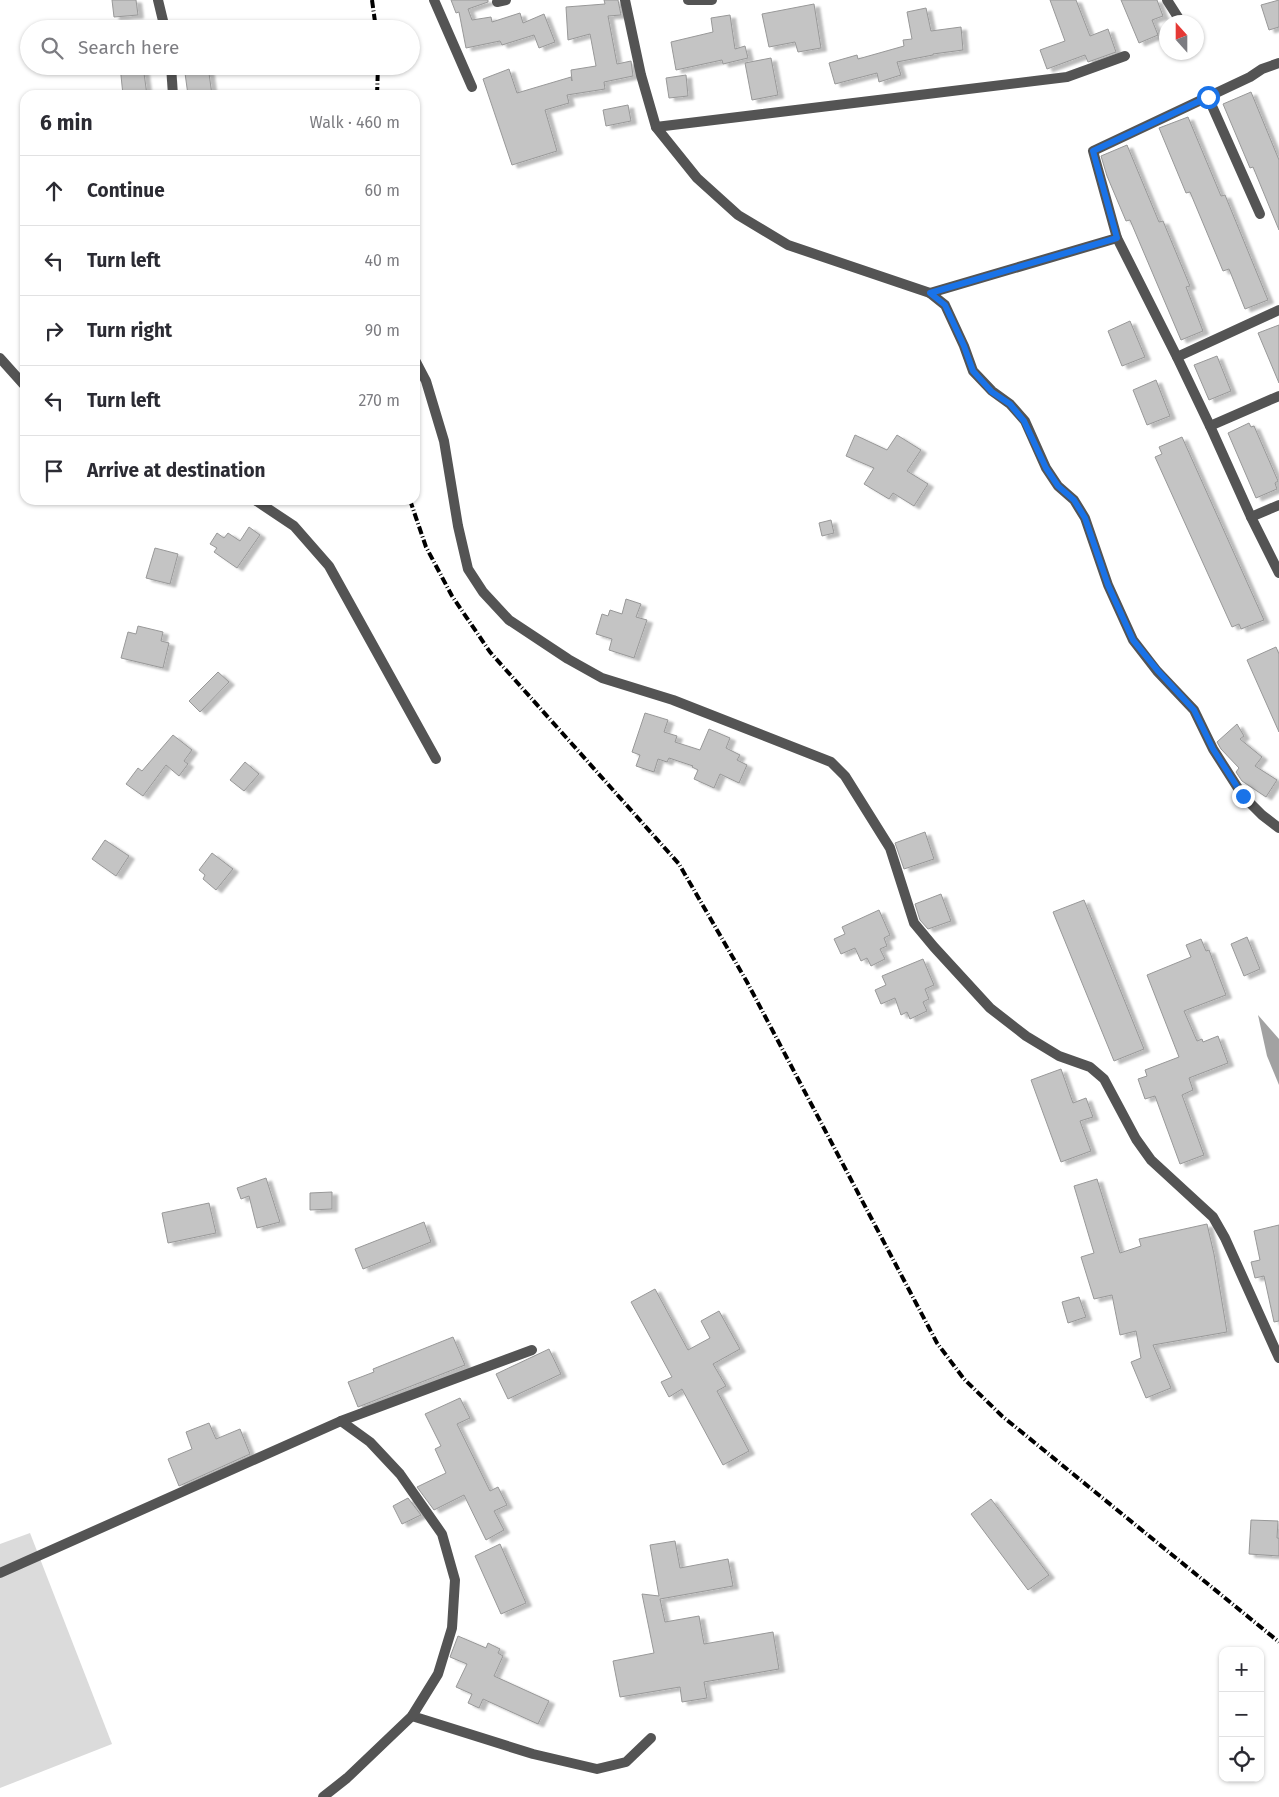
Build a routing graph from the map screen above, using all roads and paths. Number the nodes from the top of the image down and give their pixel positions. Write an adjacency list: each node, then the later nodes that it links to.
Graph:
1 (158, 0): 8 (street)
2 (434, 0): 12 (street)
3 (625, 0): 15 (street)
4 (688, 0): 5 (street)
5 (712, 0)
6 (1167, 0): 7 (street)
7 (1177, 15)
8 (163, 20)
9 (1125, 56): 15 (street)
10 (1279, 63): 14 (street)
11 (172, 75): 13 (street)
12 (472, 87)
13 (173, 90)
14 (1208, 97): 16 (street); 17 (street)
15 (656, 127): 18 (street)
16 (1260, 214)
17 (1117, 238): 18 (street); 20 (street)
18 (930, 293): 31 (street)
19 (1279, 310): 20 (street)
20 (1177, 357): 25 (street)
21 (0, 358): 23 (street)
22 (420, 370): 33 (street)
23 (20, 380)
24 (1279, 396): 25 (street)
25 (1210, 426): 28 (street)
26 (262, 505): 30 (street)
27 (1279, 505): 28 (street)
28 (1251, 517): 29 (street)
29 (1279, 572)
30 (436, 759)
31 (1279, 828)
32 (532, 1350): 34 (street)
33 (1279, 1358)
34 (341, 1421): 35 (street); 36 (street)
35 (0, 1573)
36 (412, 1716): 37 (street); 38 (street)
37 (651, 1738)
38 (324, 1797)

